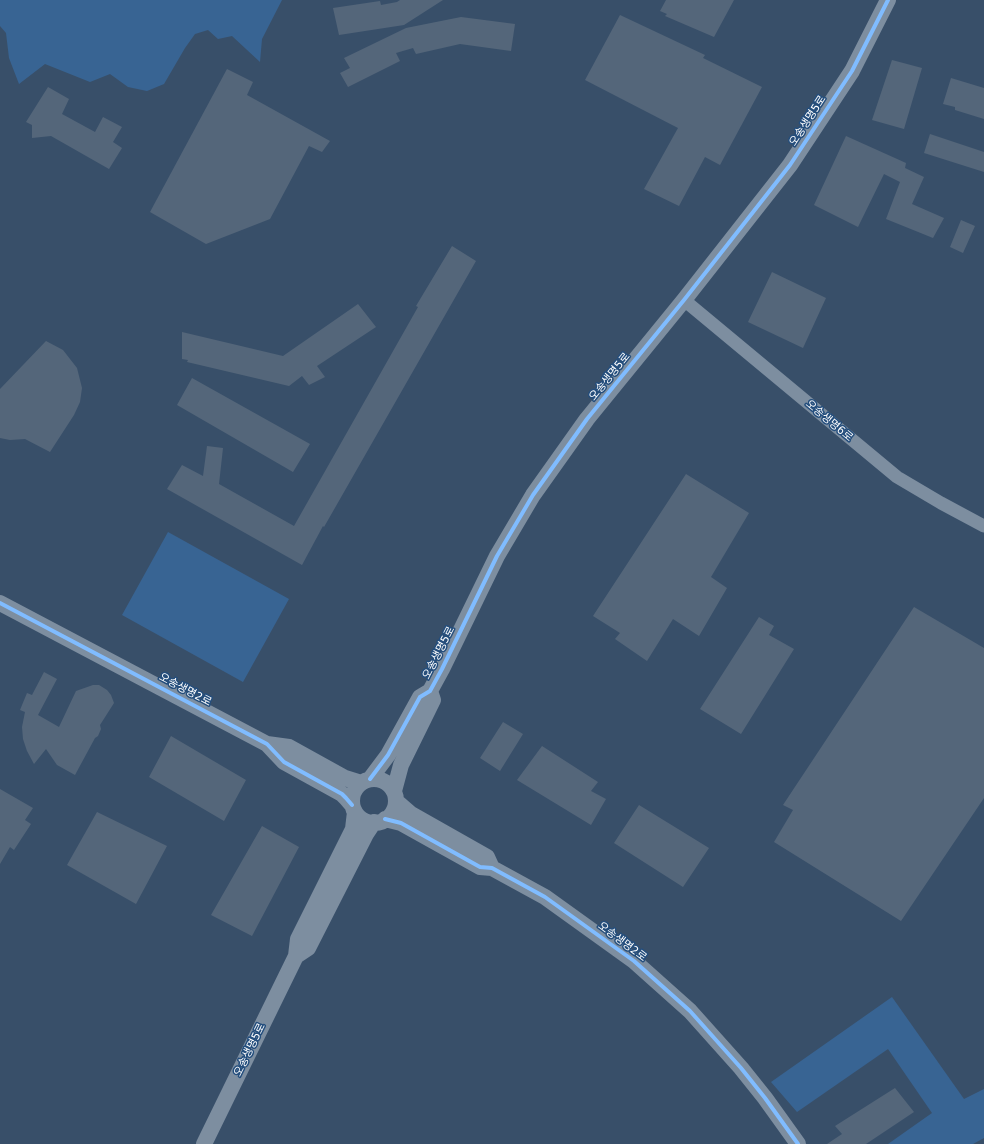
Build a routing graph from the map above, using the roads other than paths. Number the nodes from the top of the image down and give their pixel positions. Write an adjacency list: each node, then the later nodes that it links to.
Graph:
1 (888, 0): 2 (street, 오송생명5로)
2 (684, 300): 3 (street, 오송생명6로); 5 (street, 오송생명5로)
3 (984, 526)
4 (0, 602): 6 (street, 오송생명2로)
5 (430, 691): 7 (street, 오송생명5로); 8 (street, 오송생명5로)
6 (267, 744): 7 (street, 오송생명2로); 9 (street, 오송생명2로)
7 (365, 781): 8 (street); 9 (street)
8 (395, 796): 10 (street); 11 (street, 오송생명2로)
9 (354, 809): 10 (street); 12 (street, 오송생명5로)
10 (380, 821): 11 (street, 오송생명2로); 12 (street, 오송생명5로)
11 (492, 868): 14 (street, 오송생명2로)
12 (296, 956): 13 (street, 오송생명5로)
13 (204, 1144)
14 (798, 1144)

